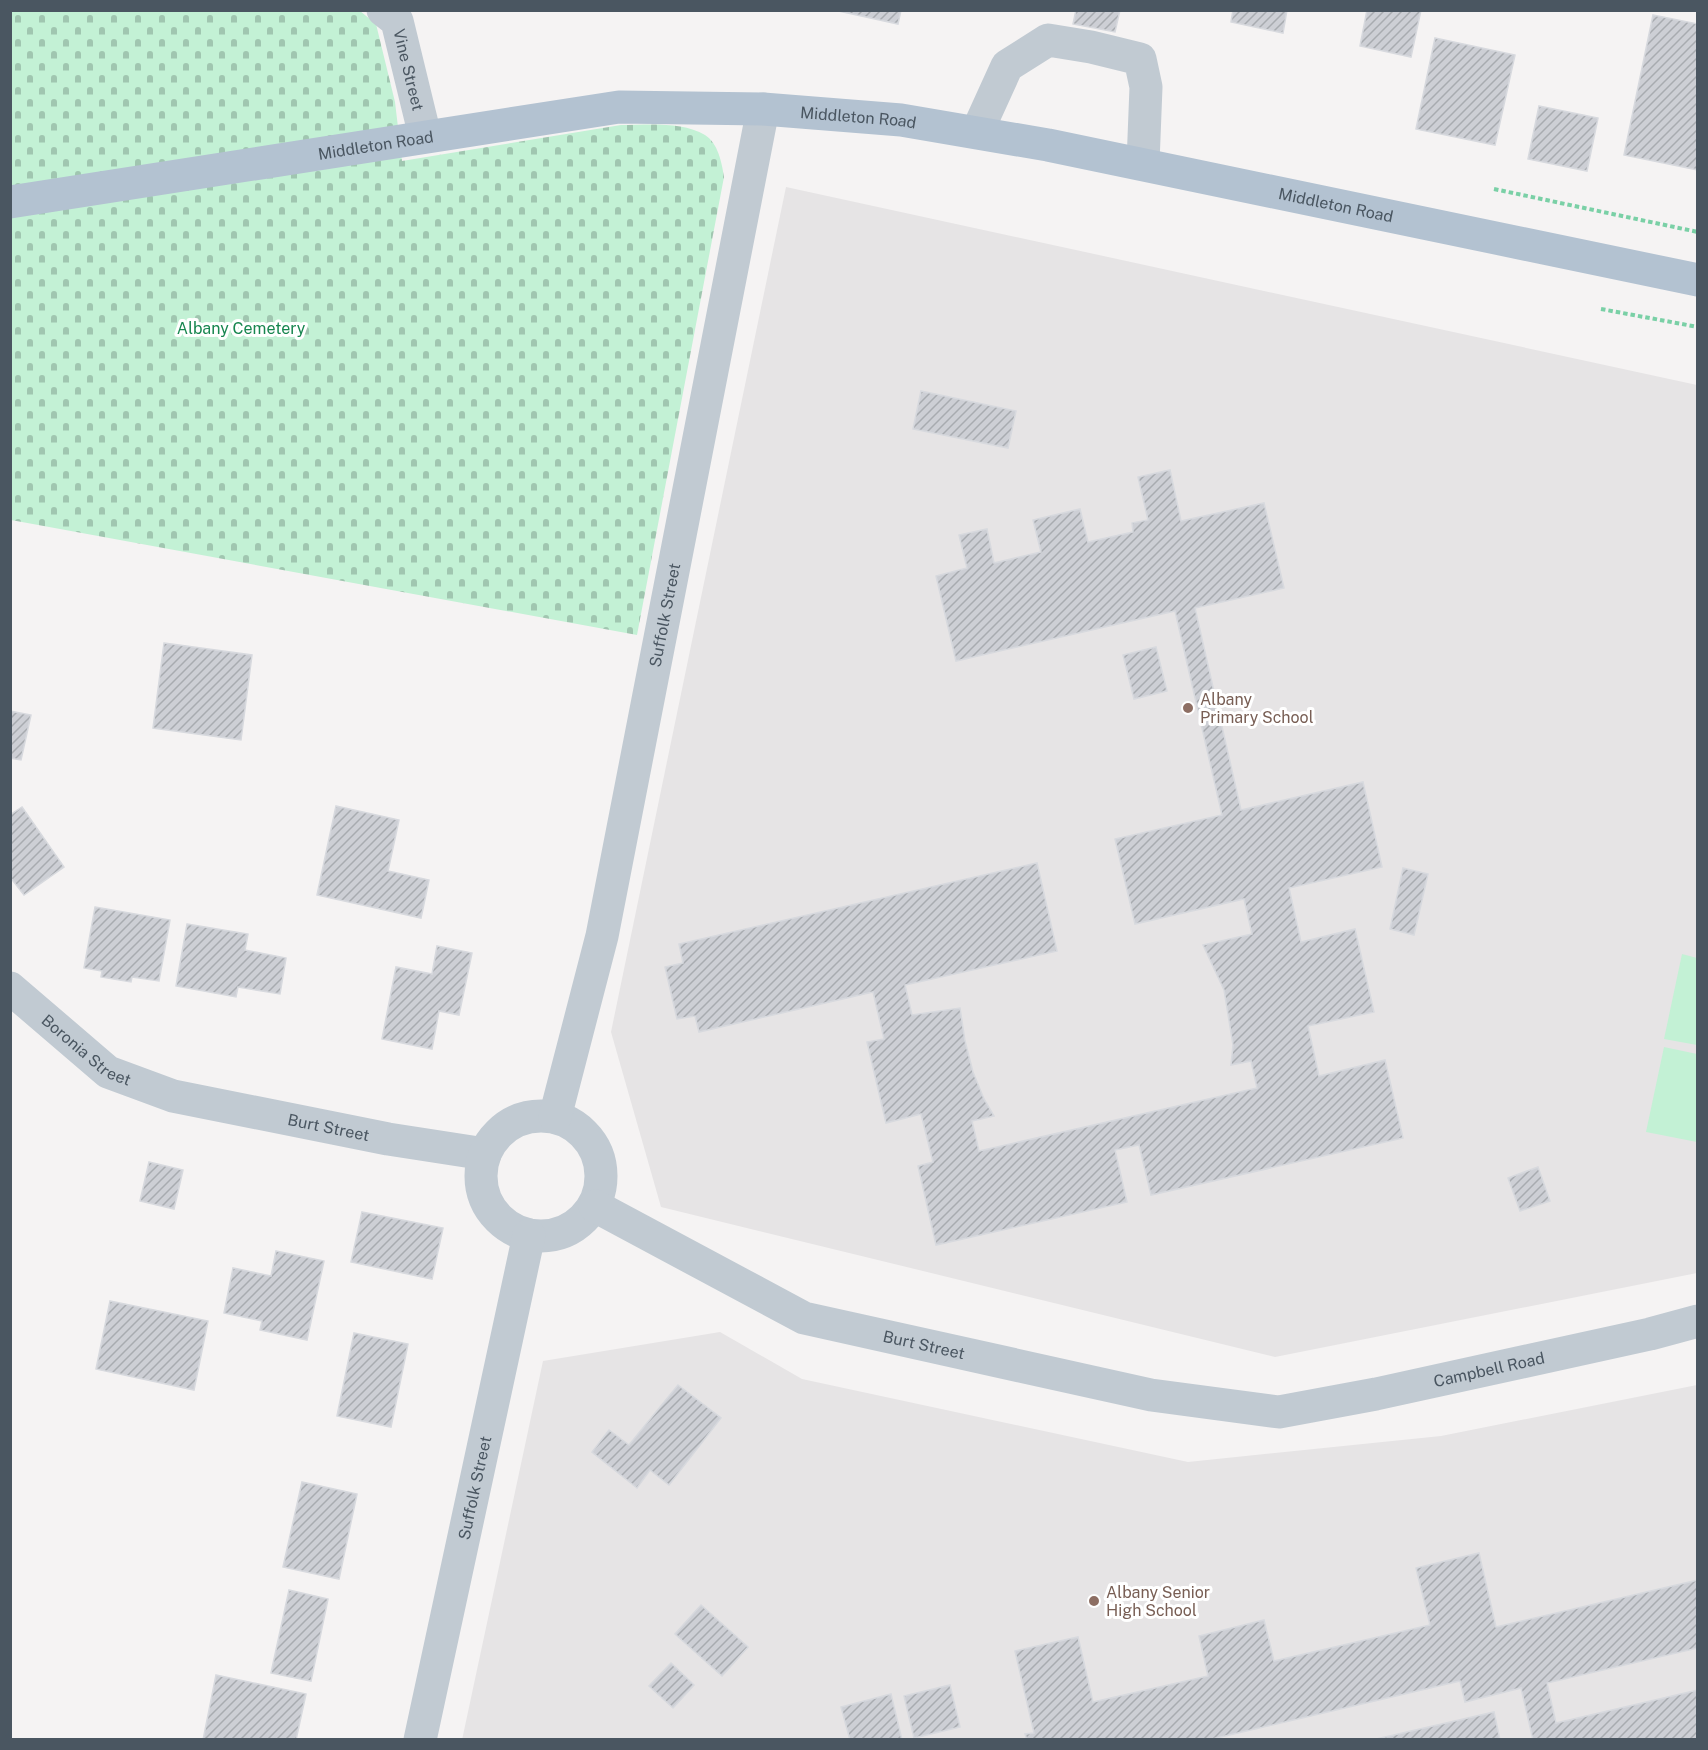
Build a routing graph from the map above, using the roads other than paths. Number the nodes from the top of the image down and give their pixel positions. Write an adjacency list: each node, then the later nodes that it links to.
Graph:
1 (383, 10): 4 (street, Vine Street)
2 (763, 109): 3 (main road, Middleton Road); 4 (main road, Middleton Road); 10 (street, Suffolk Street)
3 (977, 132): 5 (main road, Middleton Road); 5 (street)
4 (425, 136): 6 (main road, Middleton Road)
5 (1143, 163): 7 (main road, Middleton Road)
6 (10, 202)
7 (1698, 280)
8 (10, 988): 9 (street, Boronia Street)
9 (173, 1096): 11 (street, Burt Street)
10 (555, 1117): 11 (street); 12 (street)
11 (485, 1154): 13 (street)
12 (595, 1206): 13 (street); 15 (street, Burt Street)
13 (529, 1235): 16 (street, Suffolk Street)
14 (1698, 1321): 15 (street, Campbell Road)
15 (1279, 1412)
16 (420, 1740)

